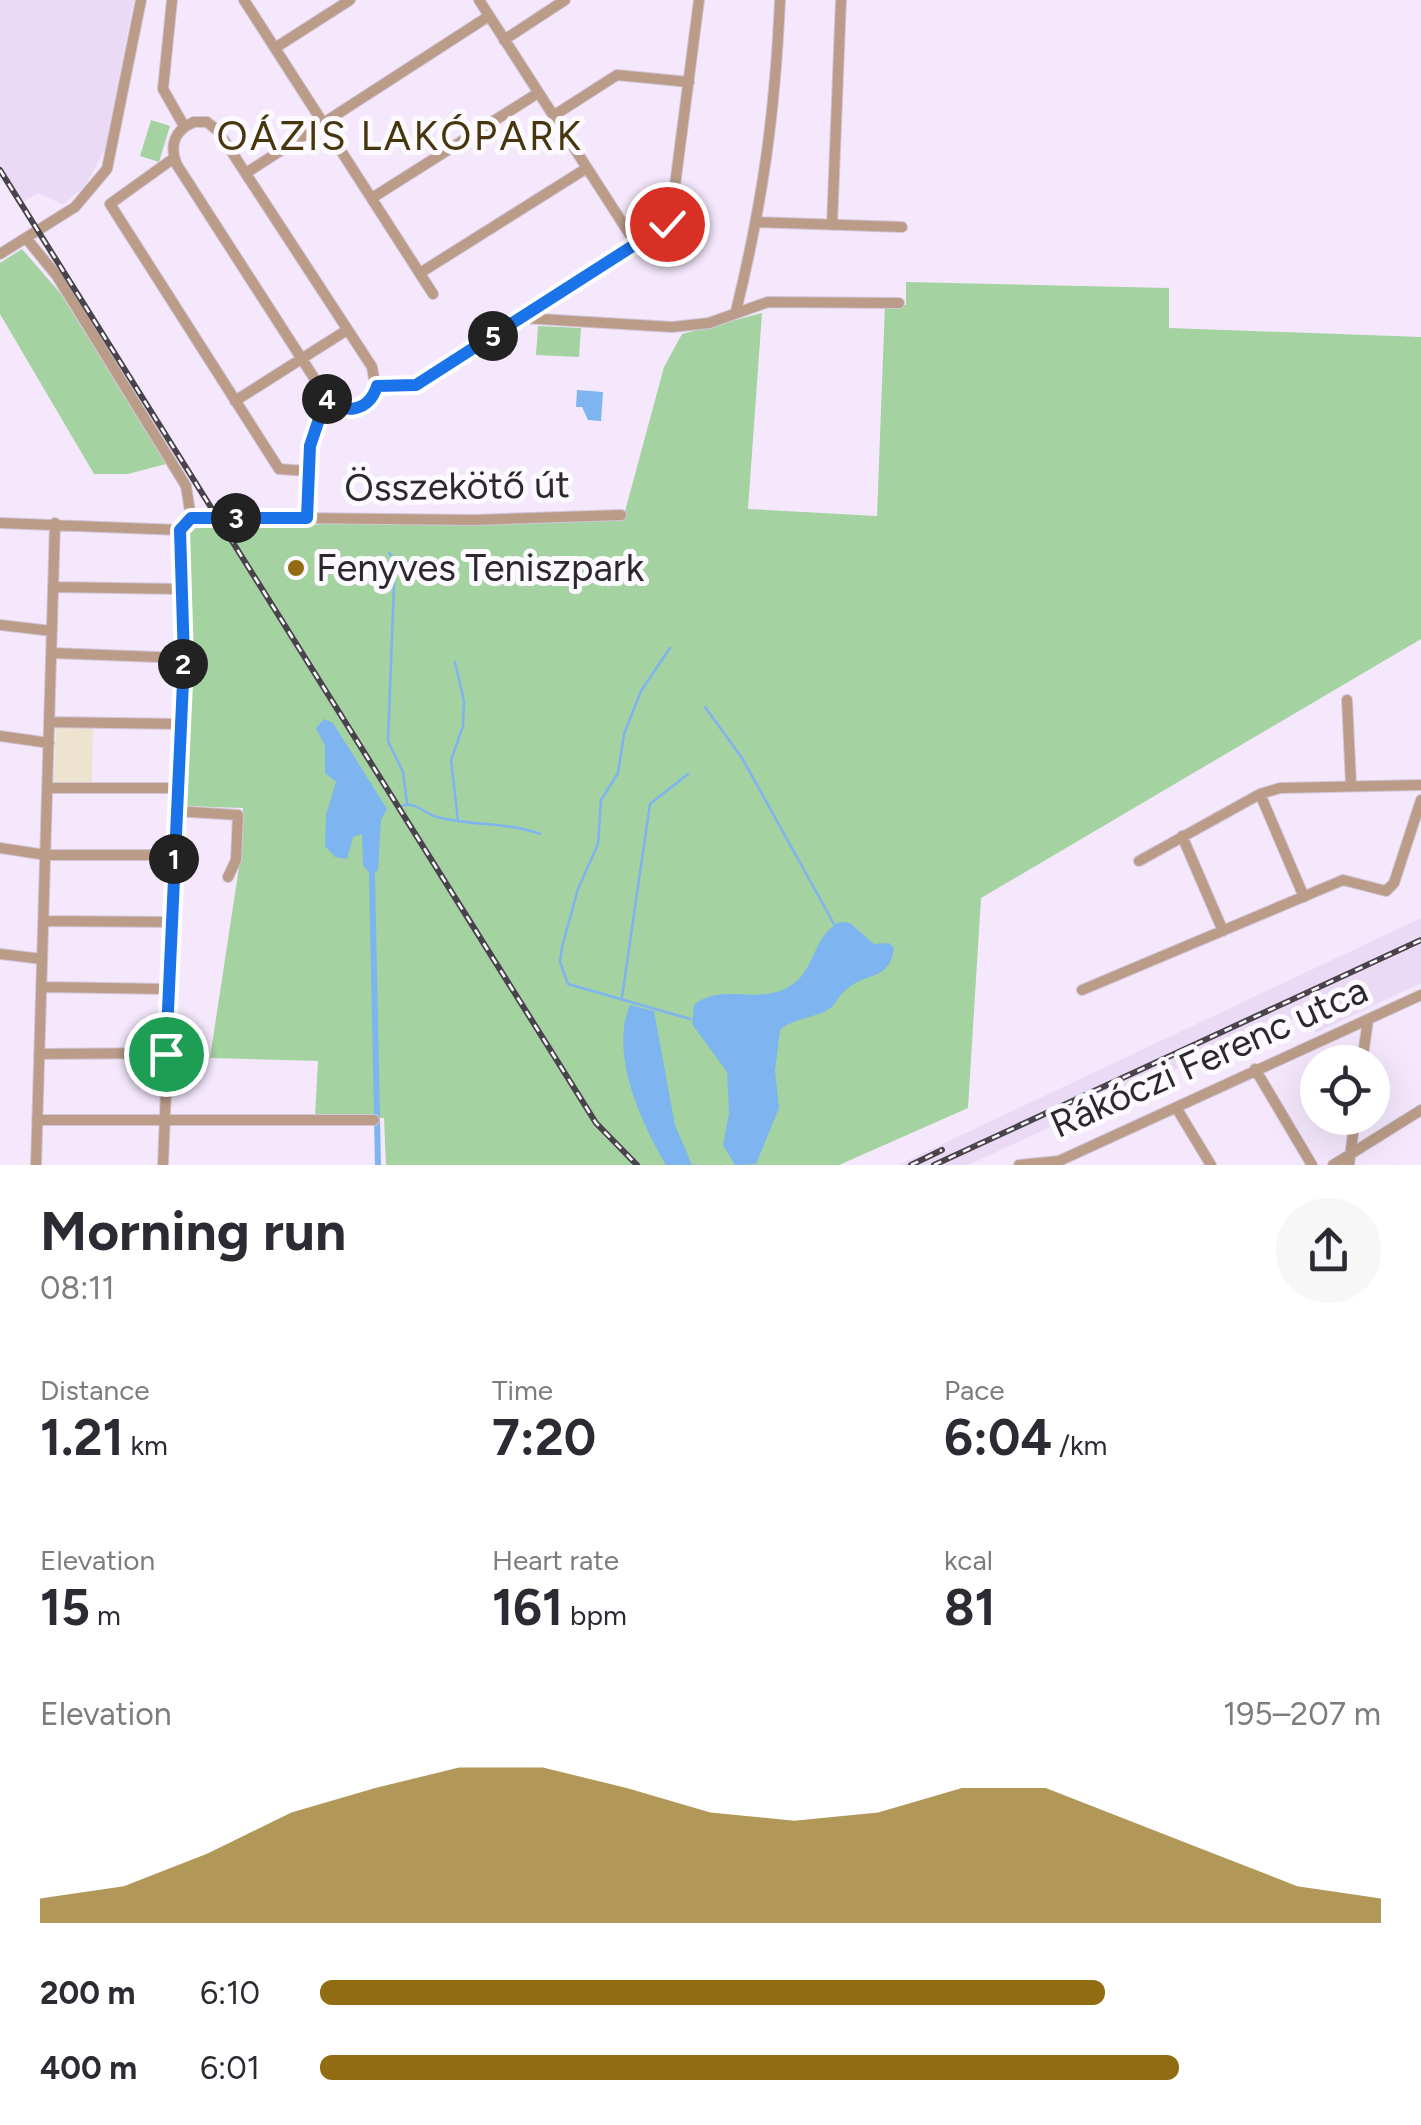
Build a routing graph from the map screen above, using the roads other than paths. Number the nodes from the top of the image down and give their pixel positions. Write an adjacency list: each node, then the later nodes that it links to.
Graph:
1 (141, 0): 25 (street)
2 (172, 0): 17 (street)
3 (244, 0): 12 (street)
4 (350, 0): 12 (street)
5 (478, 0): 10 (street)
6 (565, 0): 11 (street)
7 (699, 0): 13 (street)
8 (780, 0): 22 (street)
9 (841, 0): 23 (street)
10 (489, 16): 11 (street); 16 (street)
11 (504, 40): 14 (street)
12 (275, 48): 16 (street)
13 (689, 82): 15 (street); 26 (street)
14 (538, 93): 15 (street); 21 (street)
15 (553, 116): 19 (street)
16 (324, 124): 20 (street); 21 (street)
17 (184, 126): 18 (street); 20 (street)
18 (174, 158): 34 (street); 37 (street)
19 (586, 168): 26 (street); 28 (street)
20 (246, 173): 33 (street)
21 (372, 198): 28 (street)
22 (758, 222): 23 (street); 31 (street)
23 (832, 226): 24 (street)
24 (902, 227)
25 (26, 238): 27 (street); 40 (street)
26 (636, 244): 32 (street)
27 (0, 254)
28 (420, 274): 29 (street)
29 (433, 294)
30 (899, 303): 31 (street)
31 (736, 312): 32 (street)
32 (522, 318): 35 (street)
33 (348, 330): 34 (street); 35 (street)
34 (302, 359): 36 (street); 37 (street)
35 (377, 386): 36 (street)
36 (326, 398): 38 (street)
37 (236, 401): 38 (street)
38 (308, 471): 41 (street)
39 (621, 515): 41 (street, Összekötő út)
40 (191, 518): 41 (street, Összekötő út); 44 (street)
41 (307, 518)
42 (55, 523): 43 (street); 44 (street); 45 (street)
43 (0, 524)
44 (180, 530): 46 (street)
45 (53, 587): 46 (street); 48 (street)
46 (180, 590): 50 (street)
47 (0, 625): 48 (street)
48 (52, 631): 49 (street)
49 (52, 653): 50 (street); 52 (street)
50 (184, 658): 53 (street)
51 (1348, 700): 56 (street)
52 (49, 722): 53 (street); 55 (street)
53 (179, 724): 59 (street)
54 (0, 736): 55 (street)
55 (48, 744): 58 (street)
56 (1351, 784): 57 (street); 60 (street)
57 (1421, 784)
58 (47, 788): 59 (street); 65 (street)
59 (176, 788): 62 (street)
60 (1260, 794): 63 (street); 69 (street)
61 (1421, 800): 69 (street)
62 (175, 812): 66 (street); 68 (street)
63 (1182, 836): 67 (street); 72 (street)
64 (0, 848): 65 (street)
65 (46, 855): 66 (street); 70 (street)
66 (174, 855): 71 (street)
67 (1140, 861)
68 (228, 877)
69 (1304, 897): 72 (street)
70 (44, 921): 71 (street); 74 (street)
71 (172, 922): 76 (street)
72 (1223, 930): 77 (street)
73 (0, 954): 74 (street)
74 (42, 959): 75 (street)
75 (43, 987): 76 (street); 81 (street)
76 (167, 989): 82 (street)
77 (1082, 990)
78 (1421, 994): 79 (street, Rákóczi Ferenc utca)
79 (1368, 1020): 80 (street); 83 (street, Rákóczi Ferenc utca)
80 (1364, 1045)
81 (39, 1054): 82 (street); 87 (street)
82 (166, 1054): 86 (street)
83 (1255, 1069): 84 (street, Rákóczi Ferenc utca); 96 (street)
84 (1176, 1108): 91 (street, Rákóczi Ferenc utca); 95 (street)
85 (1421, 1110): 90 (street)
86 (164, 1119): 87 (street); 88 (street); 93 (street)
87 (37, 1120): 92 (street)
88 (374, 1120)
89 (1353, 1135): 90 (street)
90 (1349, 1160): 97 (street)
91 (1060, 1163): 94 (street, Rákóczi Ferenc utca)
92 (36, 1165)
93 (163, 1165)
94 (1019, 1165)
95 (1211, 1165)
96 (1312, 1165)
97 (1333, 1165)

